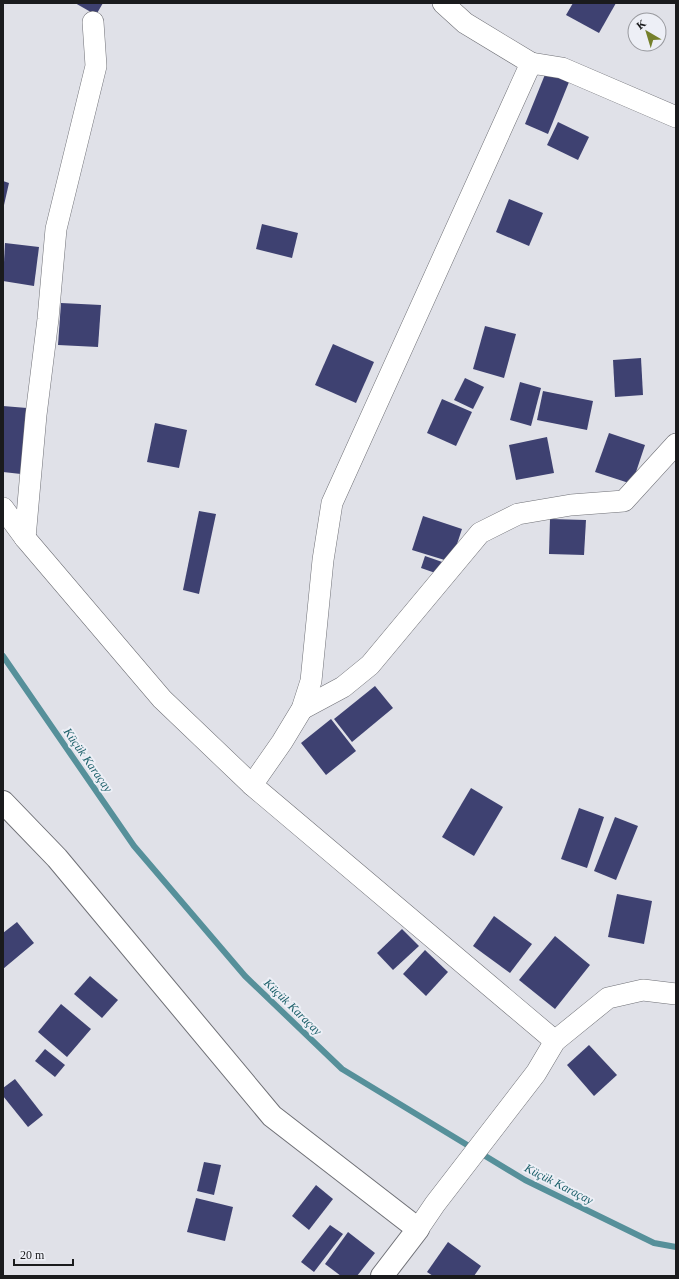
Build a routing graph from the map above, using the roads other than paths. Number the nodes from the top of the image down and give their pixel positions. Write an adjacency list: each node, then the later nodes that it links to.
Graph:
1 (443, 3): 3 (street)
2 (93, 22): 7 (street)
3 (531, 63): 4 (street); 8 (street)
4 (676, 117)
5 (676, 444): 8 (street)
6 (3, 508): 7 (street)
7 (25, 538): 9 (street)
8 (302, 709): 9 (street)
9 (252, 785): 12 (street)
10 (3, 802): 13 (street)
11 (676, 994): 12 (street)
12 (555, 1041): 13 (street)
13 (418, 1229): 14 (street)
14 (382, 1276)

